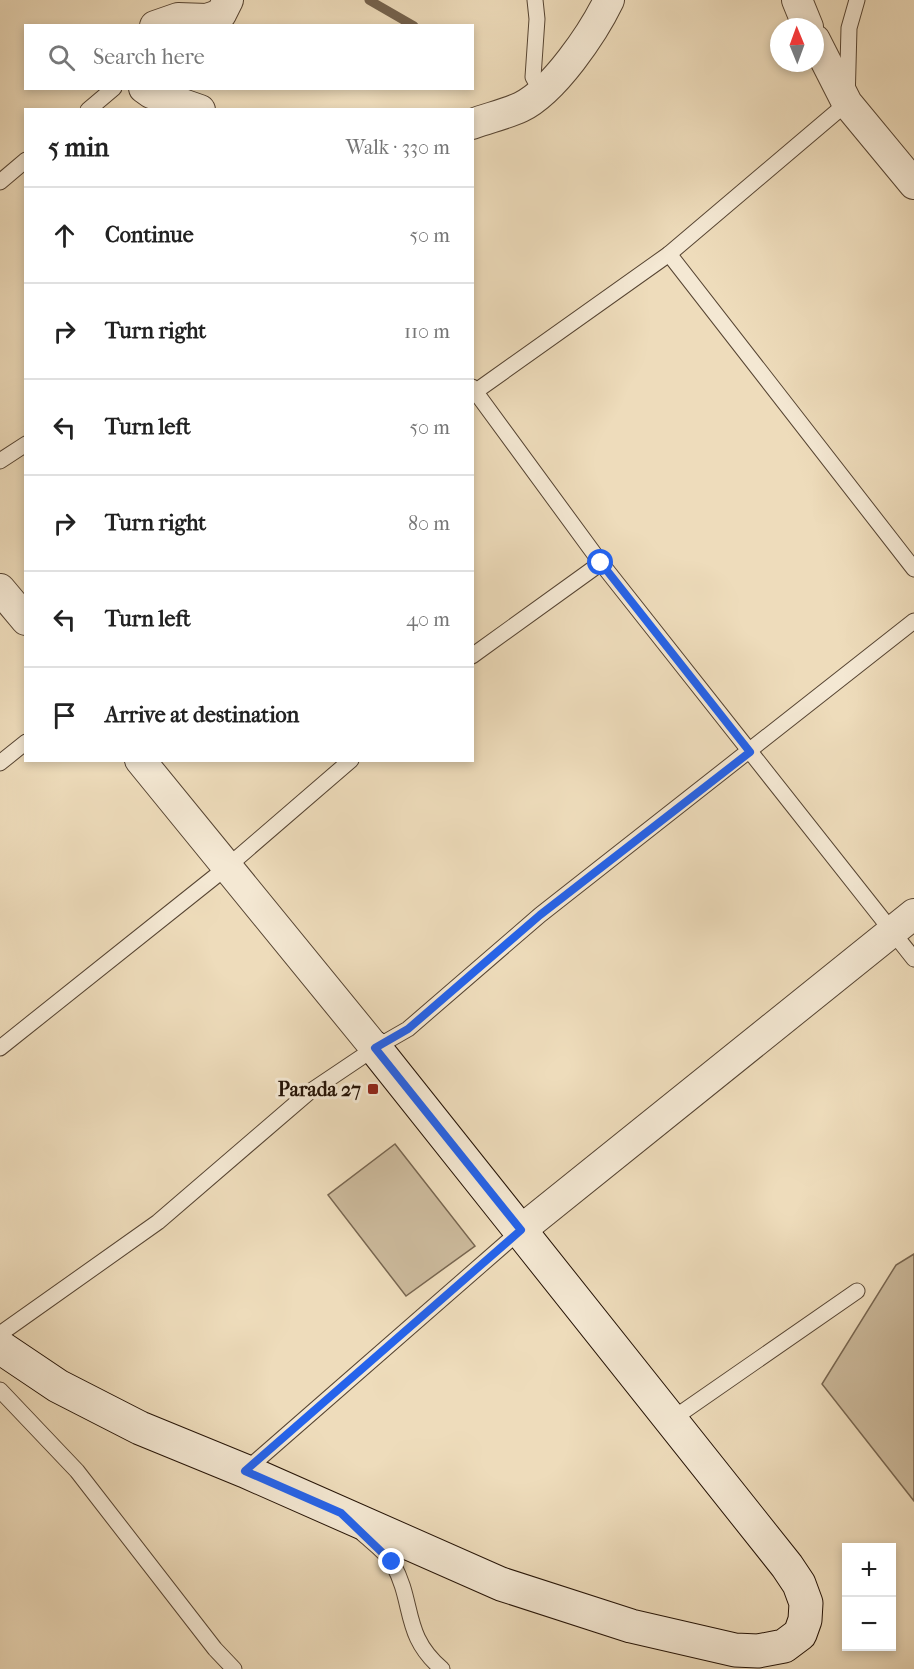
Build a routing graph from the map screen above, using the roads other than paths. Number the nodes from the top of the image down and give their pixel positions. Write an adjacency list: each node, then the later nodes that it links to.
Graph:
1 (228, 0): 7 (street)
2 (535, 0): 11 (lane)
3 (609, 0): 11 (street)
4 (797, 0): 6 (street)
5 (858, 0): 12 (lane)
6 (804, 18)
7 (161, 24)
8 (824, 57): 12 (street)
9 (112, 90): 13 (lane)
10 (147, 90): 14 (street)
11 (542, 93): 15 (street)
12 (848, 103): 18 (street); 19 (lane)
13 (90, 108)
14 (194, 108)
15 (474, 123)
16 (24, 162): 17 (lane)
17 (0, 182)
18 (914, 184)
19 (669, 254): 20 (lane); 24 (lane)
20 (474, 390): 23 (lane)
21 (24, 445): 22 (lane)
22 (0, 461)
23 (601, 563): 28 (lane); 30 (lane)
24 (914, 569)
25 (0, 589): 26 (street)
26 (24, 618)
27 (914, 621): 30 (lane)
28 (474, 655)
29 (24, 744): 33 (lane)
30 (750, 752): 35 (lane); 38 (lane)
31 (142, 762): 34 (street)
32 (349, 762): 34 (lane)
33 (0, 763)
34 (227, 867): 37 (lane); 38 (street)
35 (903, 922): 36 (lane); 39 (street)
36 (914, 959)
37 (0, 1048)
38 (375, 1048): 39 (street); 41 (lane)
39 (521, 1230): 44 (street); 45 (lane)
40 (857, 1291): 44 (lane)
41 (0, 1334)
42 (0, 1347): 45 (street)
43 (0, 1390): 47 (lane)
44 (671, 1420): 46 (street)
45 (245, 1471): 46 (street)
46 (341, 1513): 48 (lane)
47 (234, 1669)
48 (442, 1669)

